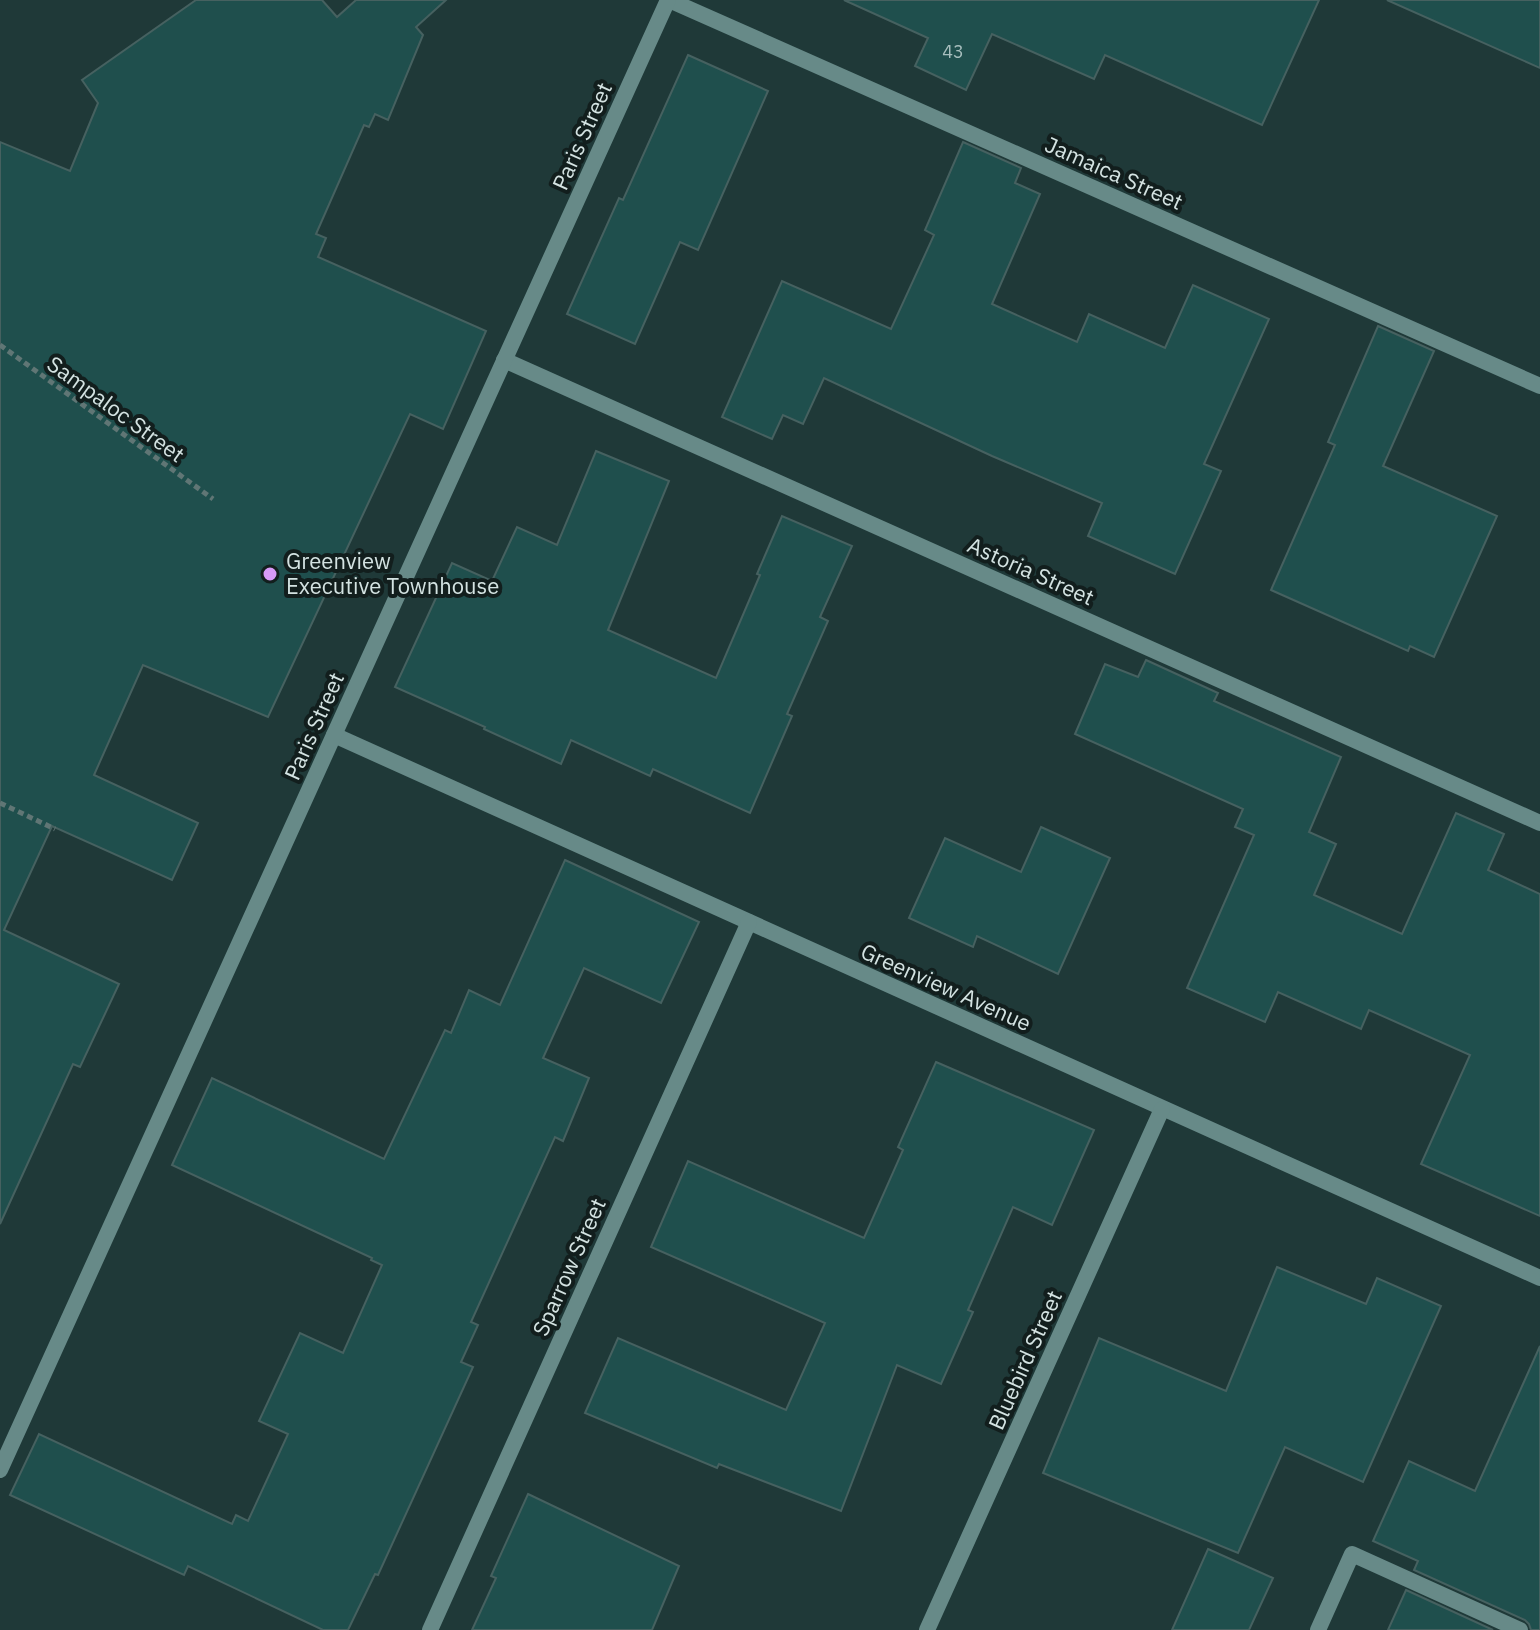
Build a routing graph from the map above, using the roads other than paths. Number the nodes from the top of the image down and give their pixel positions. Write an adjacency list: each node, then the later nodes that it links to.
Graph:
1 (669, 0): 2 (street, Paris Street); 3 (street, Jamaica Street)
2 (504, 360): 4 (street, Paris Street); 5 (street, Astoria Street)
3 (1540, 386)
4 (334, 735): 6 (street, Greenview Avenue); 9 (street, Paris Street)
5 (1540, 823)
6 (749, 922): 7 (street, Greenview Avenue); 10 (street, Sparrow Street)
7 (1162, 1109): 8 (street, Greenview Avenue); 11 (street, Bluebird Street)
8 (1540, 1278)
9 (0, 1470)
10 (430, 1630)
11 (927, 1630)
12 (1318, 1630): 13 (street)
13 (1520, 1630)

